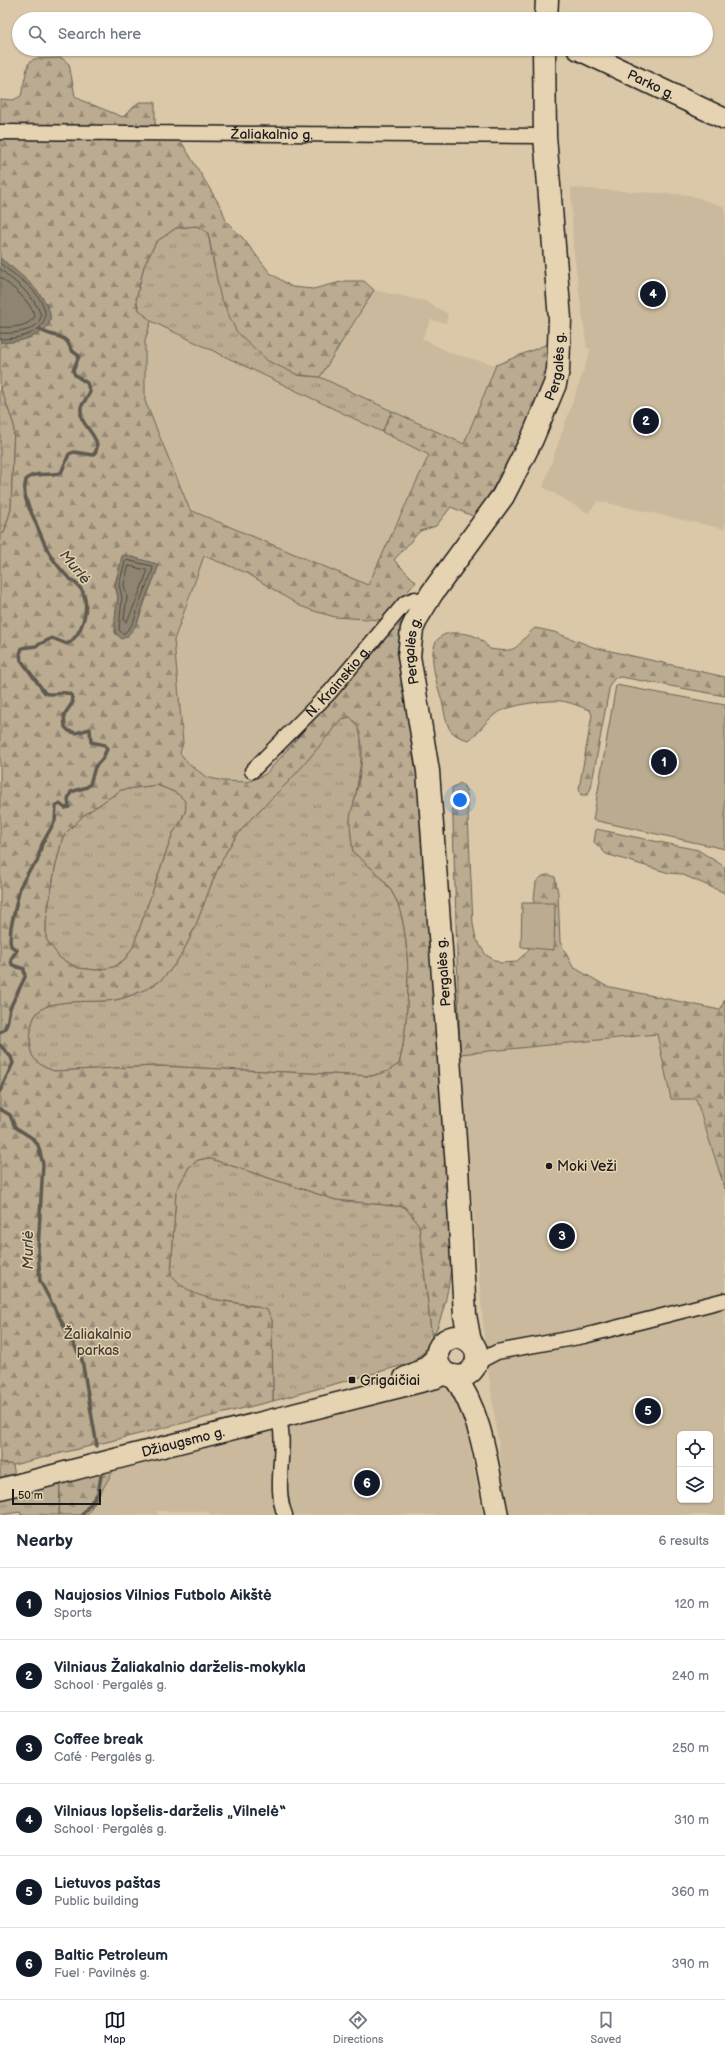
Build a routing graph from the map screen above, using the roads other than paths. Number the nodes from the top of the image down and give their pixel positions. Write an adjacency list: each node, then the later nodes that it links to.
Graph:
1 (547, 0): 2 (main road)
2 (546, 12)
3 (544, 56): 7 (main road, Pergalės g.)
4 (593, 56): 5 (street, Parko g.)
5 (725, 119)
6 (0, 132): 7 (street, Žaliakalnio g.)
7 (545, 136): 8 (main road, Pergalės g.)
8 (425, 604): 9 (street, N. Krainskio g.); 11 (main road, Pergalės g.)
9 (252, 771)
10 (725, 1300): 11 (street)
11 (460, 1358): 12 (street, Džiaugsmo g.); 15 (main road, Pergalės g.)
12 (280, 1419): 13 (street, Džiaugsmo g.); 14 (street)
13 (0, 1489)
14 (285, 1515)
15 (497, 1515)

